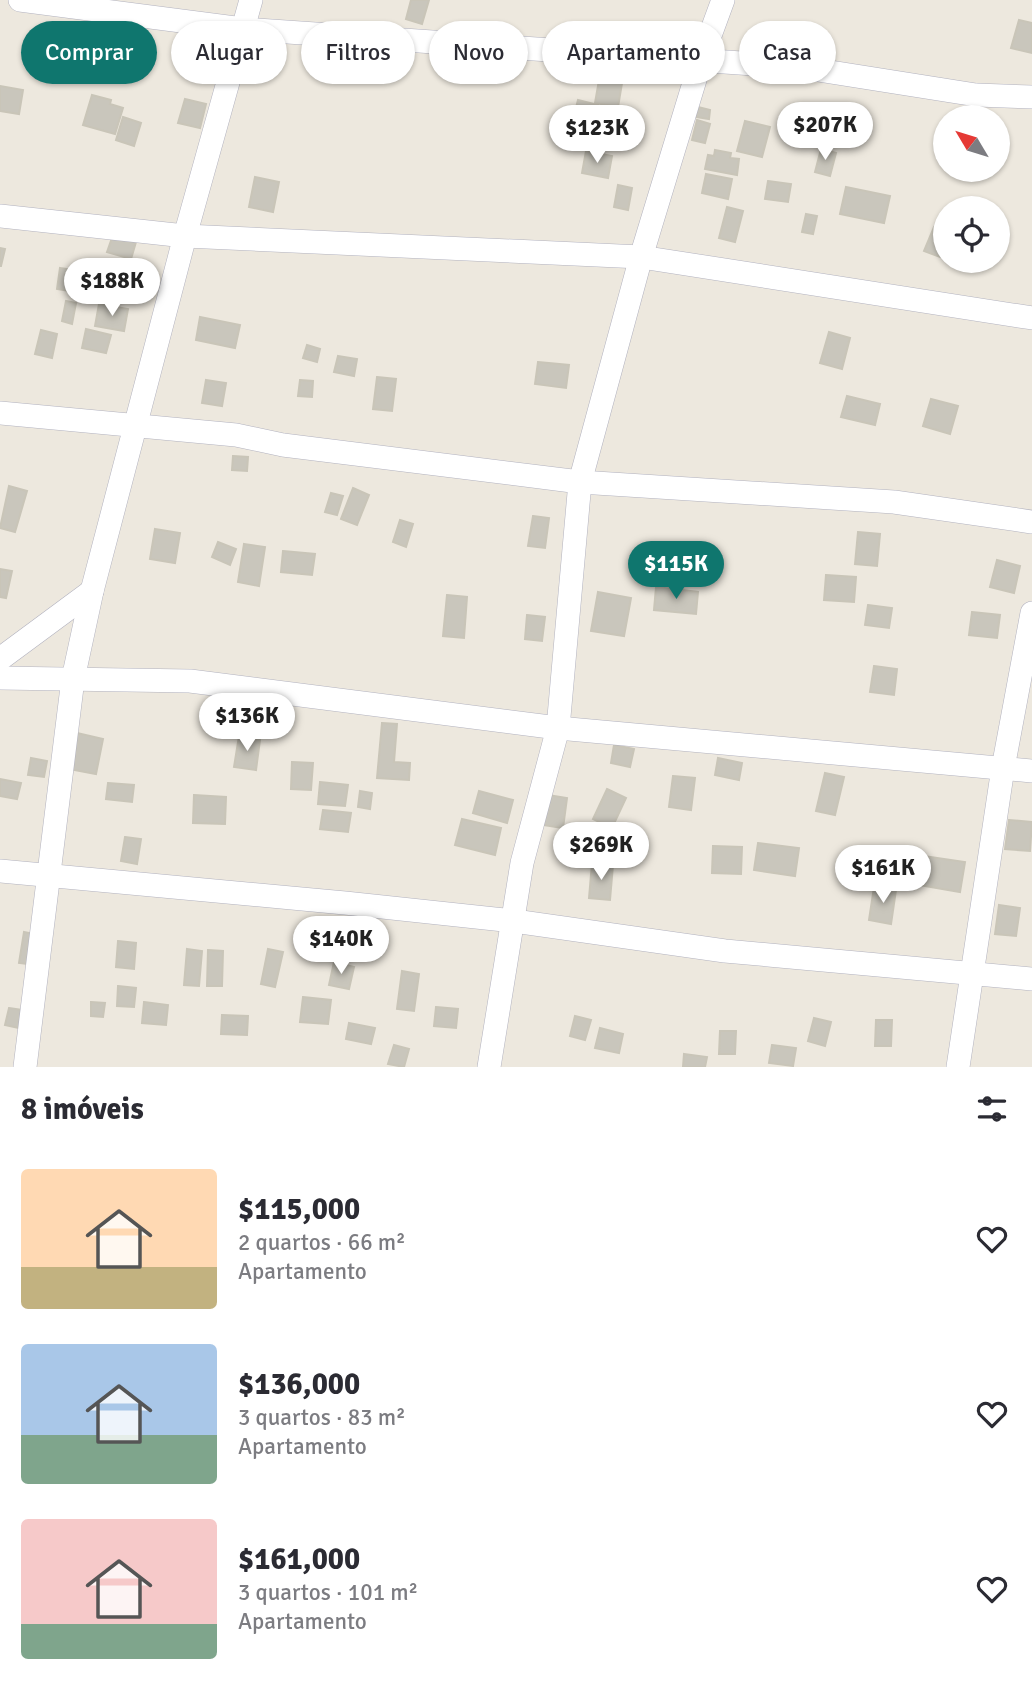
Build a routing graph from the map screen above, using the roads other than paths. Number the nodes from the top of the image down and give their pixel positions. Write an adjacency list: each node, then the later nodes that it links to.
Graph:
1 (20, 0): 4 (street)
2 (251, 0): 5 (street)
3 (723, 0): 6 (street)
4 (181, 21)
5 (245, 21)
6 (715, 21)
7 (287, 32): 8 (street)
8 (542, 49)
9 (725, 62): 12 (street)
10 (228, 84): 14 (street)
11 (694, 84): 15 (street)
12 (1032, 97)
13 (0, 216): 14 (street)
14 (185, 236): 15 (street); 18 (street)
15 (641, 257): 16 (street); 19 (street)
16 (1032, 318)
17 (0, 413): 18 (street)
18 (135, 424): 19 (street); 21 (street)
19 (580, 482): 20 (street); 26 (street)
20 (1032, 522)
21 (92, 591): 23 (street); 25 (street)
22 (1032, 613): 27 (street)
23 (0, 659)
24 (0, 678): 25 (street)
25 (73, 679): 26 (street); 30 (street)
26 (558, 728): 27 (street); 31 (street)
27 (1003, 768): 28 (street); 32 (street)
28 (1032, 771)
29 (0, 871): 30 (street)
30 (51, 877): 31 (street); 34 (street)
31 (514, 921): 32 (street); 35 (street)
32 (970, 975): 33 (street); 36 (street)
33 (1032, 979)
34 (25, 1067)
35 (489, 1067)
36 (958, 1067)

